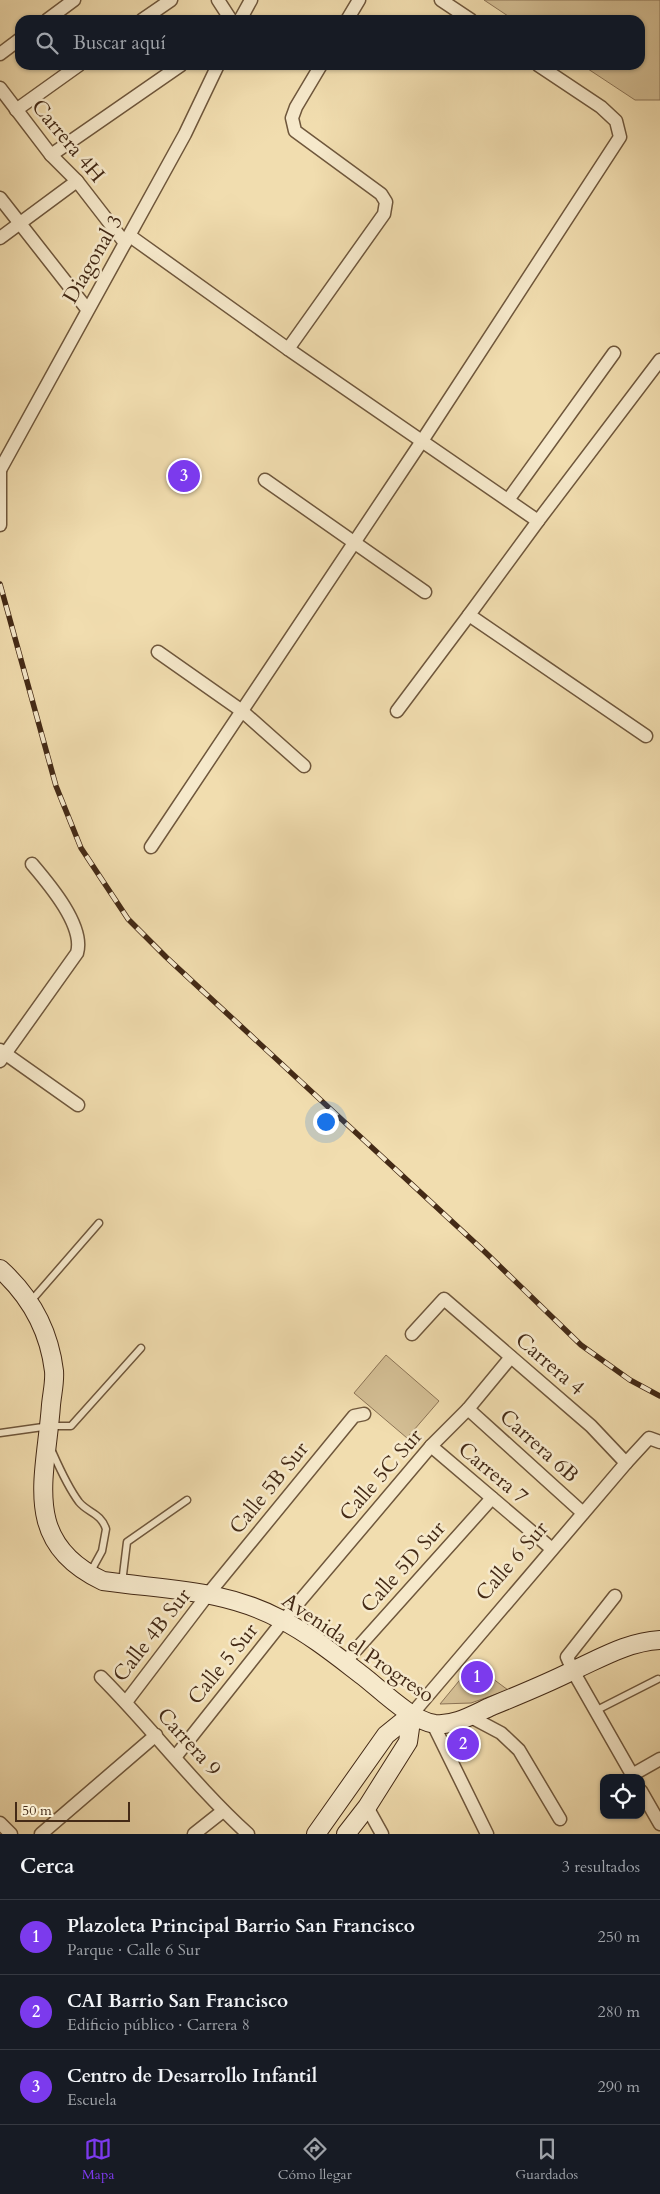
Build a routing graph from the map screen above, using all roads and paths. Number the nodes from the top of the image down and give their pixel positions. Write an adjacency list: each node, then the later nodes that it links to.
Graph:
1 (74, 0): 7 (street)
2 (170, 0): 8 (street)
3 (218, 0): 9 (street)
4 (251, 0): 10 (street)
5 (359, 0): 11 (street)
6 (441, 0): 12 (street)
7 (54, 15)
8 (149, 15)
9 (228, 15)
10 (243, 15)
11 (350, 15)
12 (464, 15)
13 (15, 43): 14 (street)
14 (0, 54)
15 (72, 70): 21 (street)
16 (174, 70): 22 (street)
17 (216, 70): 27 (street, Diagonal 3)
18 (318, 70): 29 (street)
19 (546, 70): 32 (street)
20 (0, 88): 21 (street, Carrera 4H)
21 (16, 110): 22 (street, Carrera 4H)
22 (51, 155): 23 (street, Carrera 4H)
23 (77, 181): 25 (street); 27 (street, Carrera 4H)
24 (0, 198): 25 (street)
25 (21, 224): 26 (street); 28 (street)
26 (0, 238)
27 (127, 240): 28 (street, Diagonal 3); 29 (street, Carrera 4H)
28 (87, 309): 33 (street, Diagonal 3)
29 (288, 349): 32 (street, Carrera 4H)
30 (614, 353): 35 (street)
31 (660, 360): 36 (street)
32 (422, 441): 35 (street, Carrera 4H); 38 (street)
33 (0, 470): 37 (street)
34 (265, 480): 38 (street)
35 (508, 500): 36 (street, Carrera 4H)
36 (538, 521): 40 (street)
37 (0, 525)
38 (355, 542): 39 (street); 43 (street)
39 (425, 592)
40 (469, 615): 42 (street); 44 (street)
41 (158, 652): 43 (street)
42 (397, 711)
43 (242, 712): 45 (street); 46 (street)
44 (646, 736)
45 (304, 766)
46 (151, 847)
47 (32, 864): 48 (street)
48 (2, 1055): 49 (street)
49 (78, 1105)
50 (99, 1223): 52 (lane)
51 (0, 1269): 52 (main road, Avenida el Progreso)
52 (30, 1302): 59 (main road, Avenida el Progreso)
53 (412, 1334): 55 (street, Carrera 4)
54 (141, 1348): 59 (lane)
55 (511, 1357): 56 (street, Calle 5C Sur); 62 (street, Carrera 4)
56 (468, 1409): 61 (street, Calle 5C Sur); 65 (street, Carrera 6B)
57 (364, 1414): 69 (street, Calle 5B Sur)
58 (0, 1433): 59 (lane)
59 (48, 1434): 67 (main road, Avenida el Progreso); 67 (lane)
60 (654, 1440): 62 (street, Calle 6 Sur)
61 (431, 1446): 63 (street, Carrera 7); 71 (street, Calle 5C Sur)
62 (626, 1463): 65 (street, Calle 6 Sur)
63 (492, 1498): 66 (street, Carrera 7); 73 (street, Calle 5D Sur)
64 (187, 1500): 68 (lane)
65 (583, 1513): 66 (street, Calle 6 Sur)
66 (552, 1549): 79 (street, Calle 6 Sur)
67 (90, 1575): 68 (main road, Avenida el Progreso)
68 (122, 1584): 69 (main road, Avenida el Progreso)
69 (209, 1593): 71 (main road, Avenida el Progreso); 77 (street, Calle 4B Sur)
70 (615, 1596): 74 (street)
71 (283, 1621): 73 (main road, Avenida el Progreso); 83 (street, Calle 5 Sur)
72 (660, 1640): 74 (main road, Avenida el Progreso)
73 (345, 1662): 79 (main road, Avenida el Progreso)
74 (573, 1671): 78 (street); 80 (main road, Avenida el Progreso)
75 (101, 1676): 77 (street, Carrera 9)
76 (658, 1679): 78 (lane)
77 (126, 1702): 82 (street, Carrera 9)
78 (596, 1710): 85 (street)
79 (412, 1714): 81 (main road, Avenida el Progreso); 88 (main road); 98 (main road, Calle 6 Sur)
80 (469, 1716): 81 (main road, Avenida el Progreso); 91 (street)
81 (433, 1724): 101 (street)
82 (156, 1735): 83 (street, Carrera 9); 95 (street)
83 (176, 1756): 90 (street, Carrera 9)
84 (660, 1759): 86 (street)
85 (632, 1774)
86 (636, 1774)
87 (645, 1796): 89 (street)
88 (367, 1807): 99 (main road); 100 (street)
89 (656, 1810): 93 (street)
90 (223, 1811): 96 (street); 97 (street, Carrera 9)
91 (560, 1819)
92 (0, 1824): 94 (street)
93 (660, 1824)
94 (11, 1834)
95 (41, 1834)
96 (194, 1834)
97 (248, 1834)
98 (316, 1834)
99 (346, 1834)
100 (382, 1834)
101 (488, 1834)

